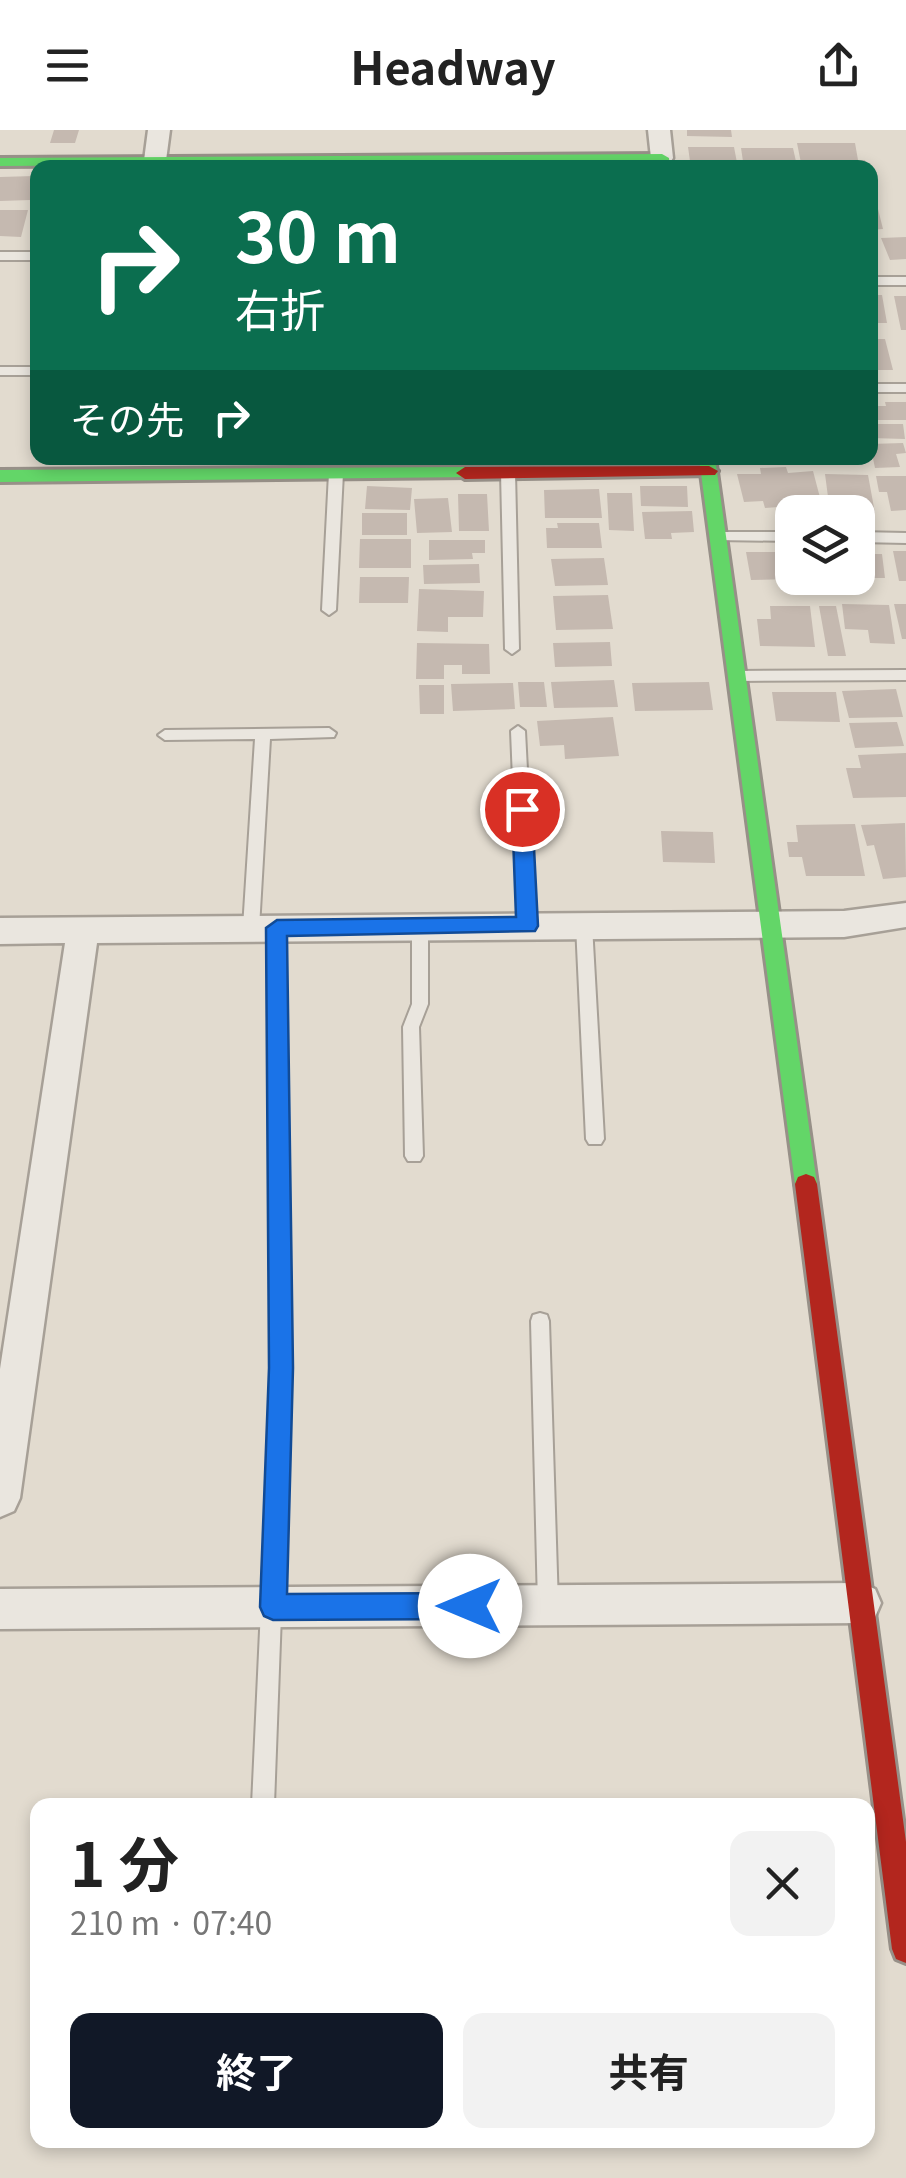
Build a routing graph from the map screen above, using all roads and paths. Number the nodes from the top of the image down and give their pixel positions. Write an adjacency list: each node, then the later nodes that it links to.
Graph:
1 (158, 130): 3 (street)
2 (659, 130): 4 (street)
3 (155, 160)
4 (662, 160)
5 (0, 162): 6 (street)
6 (30, 162)
7 (0, 256): 8 (lane)
8 (30, 256)
9 (878, 281): 10 (lane)
10 (906, 281)
11 (0, 371): 12 (lane)
12 (30, 371)
13 (878, 388): 14 (lane)
14 (906, 388)
15 (683, 465): 18 (street)
16 (708, 465): 21 (street)
17 (120, 466): 19 (street); 20 (street)
18 (508, 472): 19 (street); 26 (lane)
19 (336, 474): 25 (lane)
20 (0, 476)
21 (721, 537): 22 (lane); 28 (street)
22 (775, 537)
23 (875, 538): 24 (lane)
24 (906, 538)
25 (329, 610)
26 (512, 649)
27 (906, 675): 28 (lane)
28 (738, 676): 34 (street)
29 (518, 731): 36 (lane)
30 (329, 733): 32 (lane)
31 (165, 734): 32 (lane)
32 (262, 734): 38 (lane)
33 (906, 915): 34 (street)
34 (772, 923): 35 (street); 45 (street)
35 (584, 925): 36 (street); 41 (lane)
36 (527, 926): 37 (street)
37 (420, 927): 38 (street); 42 (lane)
38 (264, 928): 39 (street); 47 (lane)
39 (84, 930): 40 (street); 44 (street)
40 (0, 931)
41 (595, 1138)
42 (414, 1156)
43 (540, 1321): 46 (lane)
44 (0, 1498)
45 (861, 1603): 46 (street); 50 (street)
46 (548, 1606): 47 (street)
47 (273, 1607): 48 (street); 49 (lane)
48 (0, 1609)
49 (263, 1798)
50 (906, 1949)

